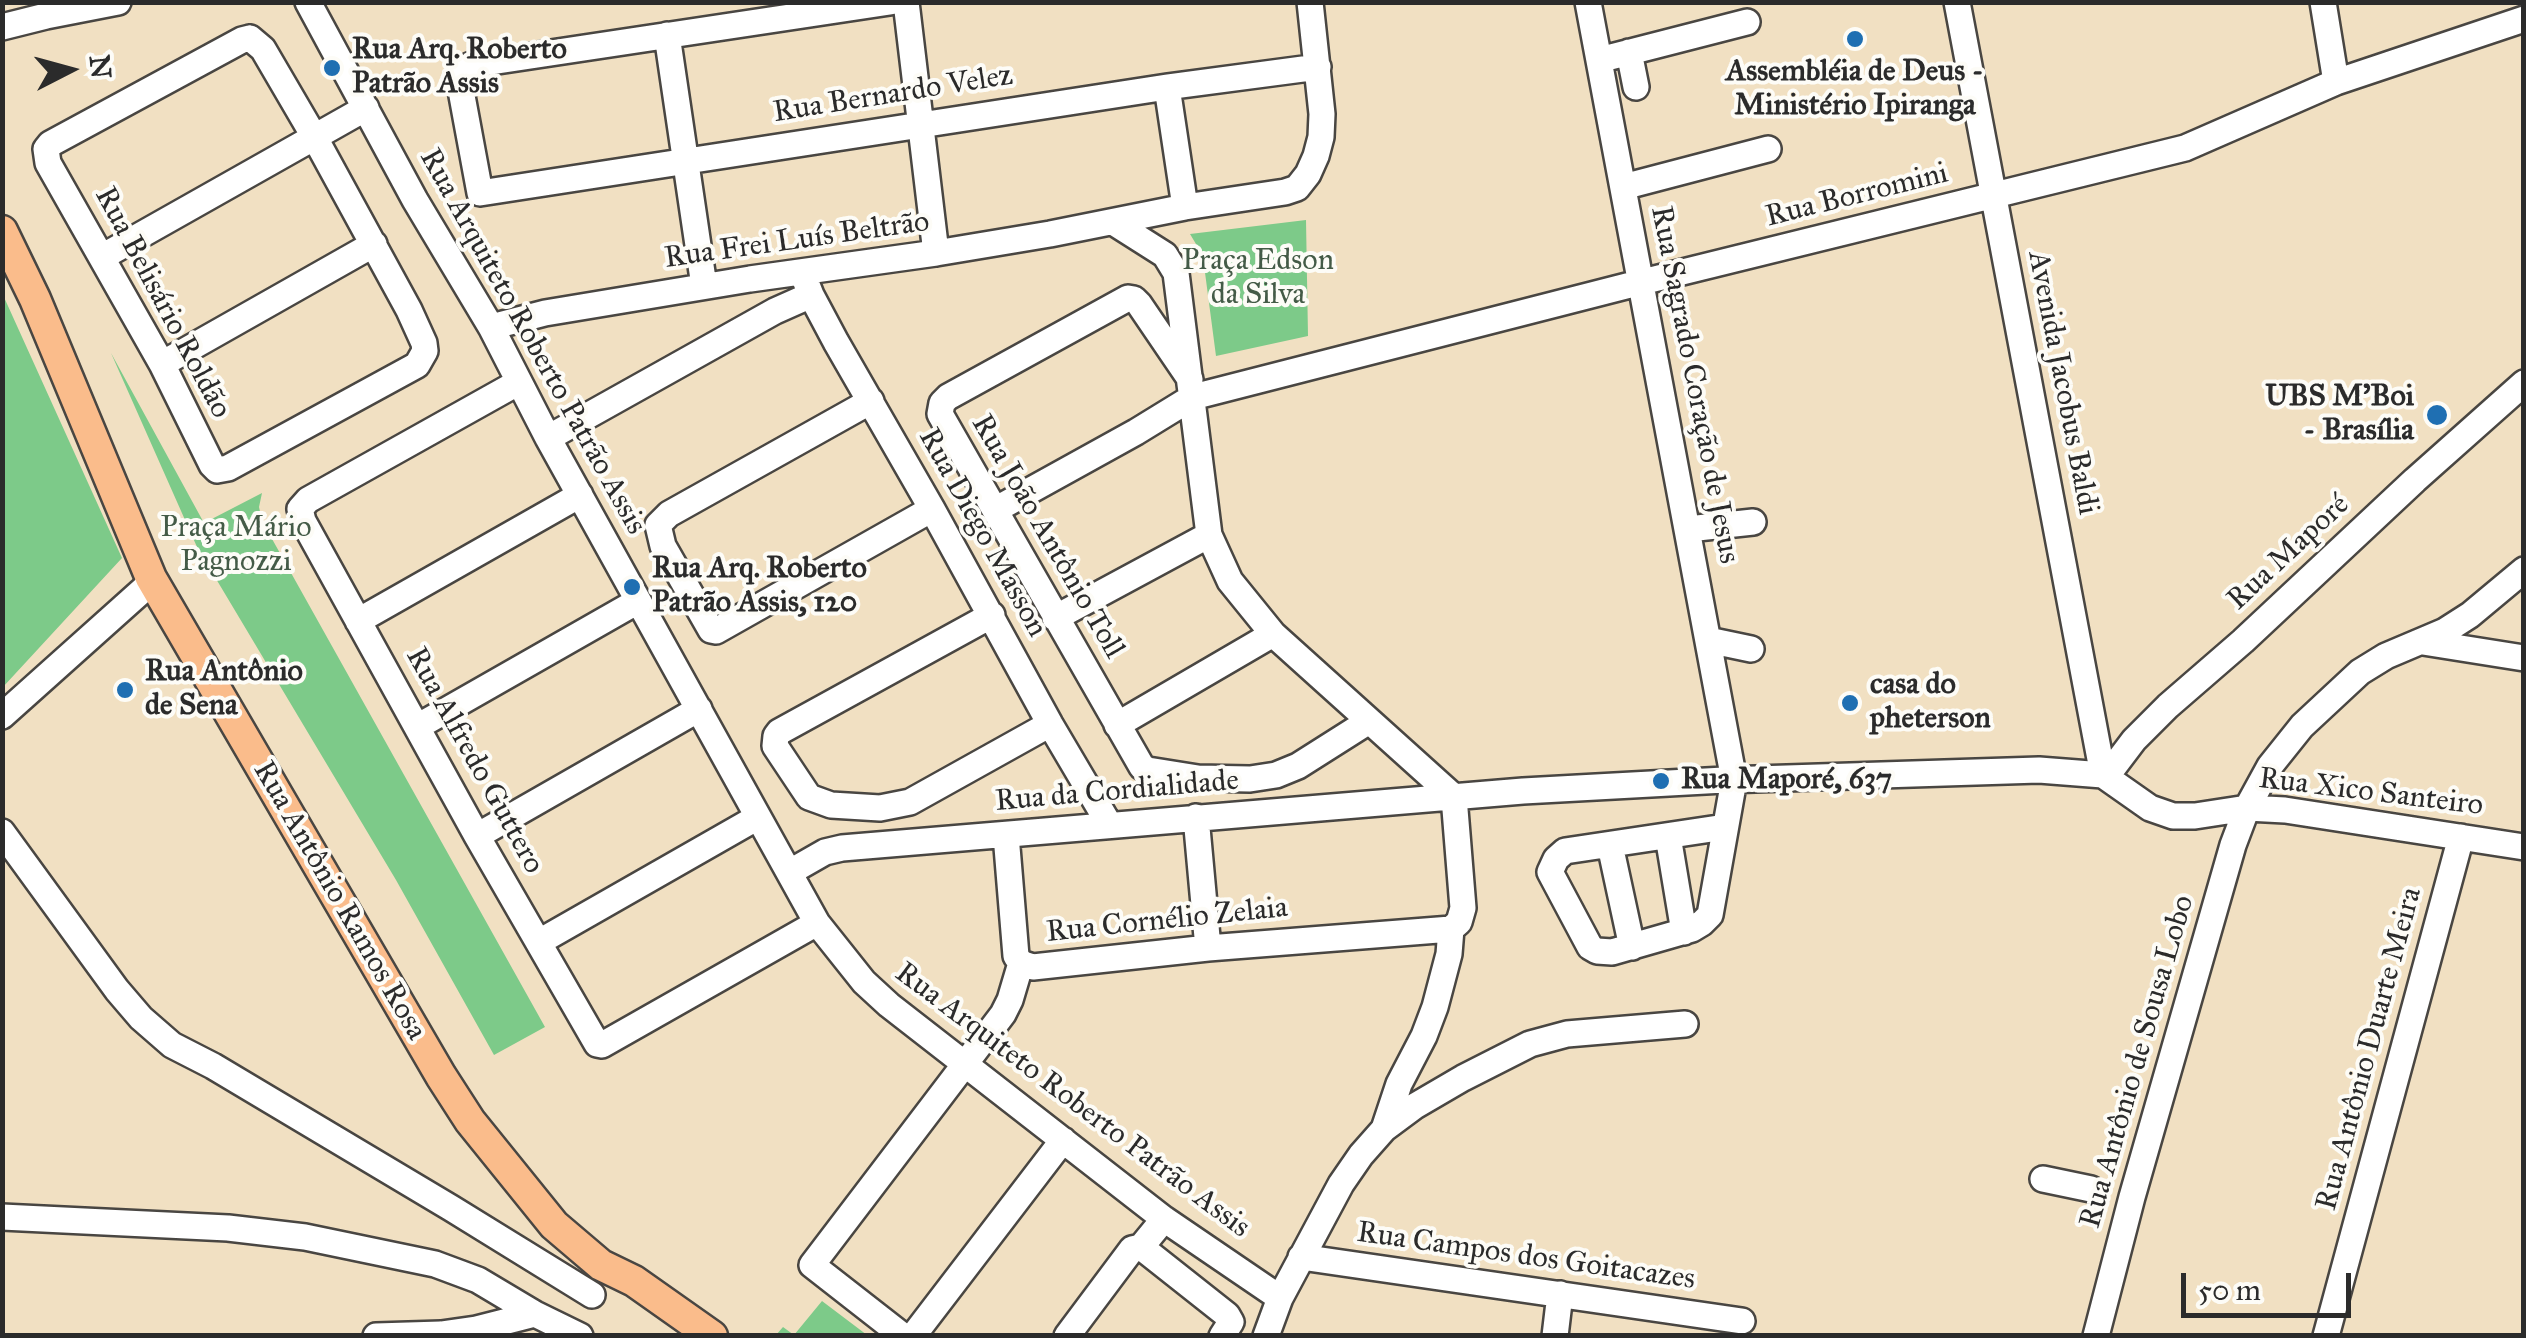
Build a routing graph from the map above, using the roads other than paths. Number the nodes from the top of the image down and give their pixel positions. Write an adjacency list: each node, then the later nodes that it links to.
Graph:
1 (118, 2): 11 (street)
2 (308, 2): 19 (street, Rua Arquiteto Roberto Patrão Assis)
3 (890, 2): 12 (street)
4 (906, 2): 20 (street)
5 (1310, 2): 15 (street)
6 (1588, 2): 14 (street, Rua Sagrado Coração de Jesus)
7 (1957, 2): 25 (street, Avenida Jacobus Baldi)
8 (2323, 2): 16 (street)
9 (2524, 18): 16 (street, Rua Borromini)
10 (1747, 22): 13 (street)
11 (2, 27)
12 (667, 35): 23 (street); 23 (street, Rua Bernardo Velez)
13 (1629, 52): 14 (street); 18 (street)
14 (1599, 60): 24 (street, Rua Sagrado Coração de Jesus)
15 (1318, 67): 17 (street, Rua Bernardo Velez); 26 (street, Rua Frei Luís Beltrão)
16 (2336, 82): 25 (street, Rua Borromini)
17 (1167, 86): 20 (street, Rua Bernardo Velez); 26 (street)
18 (1636, 87)
19 (366, 108): 21 (street); 35 (street, Rua Arquiteto Roberto Patrão Assis)
20 (920, 124): 23 (street, Rua Bernardo Velez); 30 (street)
21 (315, 138): 29 (street); 31 (street); 31 (street, Rua Belisário Roldão)
22 (1768, 150): 24 (street)
23 (685, 160): 34 (street)
24 (1623, 187): 32 (street, Rua Sagrado Coração de Jesus)
25 (1993, 197): 32 (street, Rua Borromini); 65 (street, Avenida Jacobus Baldi)
26 (1185, 207): 27 (street, Rua Frei Luís Beltrão)
27 (1113, 222): 30 (street, Rua Frei Luís Beltrão); 39 (street)
28 (2, 232): 49 (main road, Rua Antônio Ramos Rosa)
29 (374, 244): 36 (street); 36 (street, Rua Belisário Roldão)
30 (936, 253): 33 (street, Rua Frei Luís Beltrão)
31 (102, 257): 36 (street, Rua Belisário Roldão)
32 (1642, 282): 39 (street, Rua Borromini); 46 (street, Rua Sagrado Coração de Jesus)
33 (807, 284): 34 (street, Rua Frei Luís Beltrão); 40 (street, Rua Diego Masson); 41 (street)
34 (704, 286): 35 (street, Rua Frei Luís Beltrão)
35 (491, 326): 37 (street, Rua Arquiteto Roberto Patrão Assis)
36 (162, 364)
37 (520, 382): 41 (street, Rua Arquiteto Roberto Patrão Assis); 53 (street, Rua Alfredo Guttero)
38 (2524, 384): 65 (street, Rua Maporé)
39 (1192, 388): 44 (street, Rua Borromini); 44 (street, Rua João Antônio Toll); 47 (street)
40 (871, 401): 43 (street, Rua Diego Masson); 43 (street)
41 (548, 438): 42 (street, Rua Arquiteto Roberto Patrão Assis)
42 (580, 495): 50 (street, Rua Arquiteto Roberto Patrão Assis); 53 (street)
43 (932, 509): 51 (street, Rua Diego Masson)
44 (994, 510): 52 (street, Rua João Antônio Toll)
45 (1754, 522): 46 (street)
46 (1688, 529): 55 (street, Rua Sagrado Coração de Jesus)
47 (1209, 536): 52 (street); 54 (street)
48 (2524, 570): 56 (street, Rua Antônio de Sousa Lobo)
49 (151, 578): 60 (street); 98 (main road, Rua Antônio Ramos Rosa)
50 (638, 601): 59 (street, Rua Arquiteto Roberto Patrão Assis); 64 (street)
51 (992, 615): 62 (street, Rua Diego Masson); 62 (street)
52 (1055, 618): 63 (street, Rua João Antônio Toll)
53 (358, 620): 64 (street, Rua Alfredo Guttero)
54 (1273, 634): 61 (street); 63 (street)
55 (1708, 640): 57 (street); 66 (street, Rua Sagrado Coração de Jesus)
56 (2422, 642): 58 (street); 68 (street, Rua Antônio de Sousa Lobo)
57 (1751, 648)
58 (2524, 658)
59 (699, 709): 69 (street, Rua Arquiteto Roberto Patrão Assis); 75 (street)
60 (2, 716)
61 (1368, 720): 63 (street, Rua João Antônio Toll); 67 (street)
62 (1050, 724): 71 (street, Rua Diego Masson)
63 (1117, 725)
64 (417, 728): 75 (street, Rua Alfredo Guttero)
65 (2104, 776): 66 (street); 68 (street, Rua Xico Santeiro)
66 (1734, 780): 67 (street); 72 (street)
67 (1454, 797): 70 (street, Rua da Cordialidade); 82 (street)
68 (2248, 808): 77 (street, Rua Xico Santeiro); 115 (street, Rua Antônio de Sousa Lobo)
69 (758, 817): 80 (street, Rua Arquiteto Roberto Patrão Assis); 84 (street)
70 (1196, 818): 71 (street, Rua da Cordialidade); 86 (street)
71 (1109, 824): 74 (street, Rua da Cordialidade)
72 (1726, 826): 76 (street); 83 (street)
73 (2, 832): 100 (street)
74 (1006, 834): 80 (street, Rua da Cordialidade); 87 (street, Rua Cornélio Zelaia)
75 (477, 836): 84 (street, Rua Alfredo Guttero)
76 (1668, 836): 78 (street); 83 (street)
77 (2461, 837): 79 (street, Rua Xico Santeiro); 116 (street, Rua Antônio Duarte Meira)
78 (1610, 844): 85 (street); 85 (street)
79 (2524, 846)
80 (790, 872): 81 (street, Rua Arquiteto Roberto Patrão Assis)
81 (817, 924): 84 (street, Rua Alfredo Guttero); 89 (street, Rua Arquiteto Roberto Patrão Assis)
82 (1450, 929): 86 (street, Rua Cornélio Zelaia); 90 (street)
83 (1684, 932): 85 (street)
84 (539, 942)
85 (1632, 947)
86 (1208, 948): 87 (street, Rua Cornélio Zelaia)
87 (1021, 963): 89 (street)
88 (1685, 1024): 90 (street)
89 (965, 1064): 91 (street, Rua Arquiteto Roberto Patrão Assis); 109 (street)
90 (1384, 1129): 97 (street)
91 (1064, 1140): 95 (street, Rua Arquiteto Roberto Patrão Assis); 110 (street)
92 (2042, 1179): 93 (street)
93 (2091, 1189)
94 (2, 1217): 102 (street)
95 (1164, 1220): 96 (street); 101 (street, Rua Arquiteto Roberto Patrão Assis)
96 (1141, 1247): 111 (street); 112 (street)
97 (1301, 1257): 99 (street, Rua Campos dos Goitacazes); 101 (street)
98 (601, 1265): 107 (main road, Rua Antônio Ramos Rosa); 108 (main road, Rua Antônio Ramos Rosa)
99 (1560, 1294): 104 (street, Rua Campos dos Goitacazes); 114 (street)
100 (592, 1295)
101 (1280, 1298): 113 (street)
102 (535, 1314): 105 (street); 106 (street)
103 (1742, 1322): 104 (street, Rua Campos dos Goitacazes)
104 (1704, 1326)
105 (376, 1336)
106 (580, 1336)
107 (680, 1336)
108 (712, 1336)
109 (903, 1336)
110 (913, 1336)
111 (1067, 1336)
112 (1222, 1336)
113 (1266, 1336)
114 (1555, 1336)
115 (2096, 1336)
116 (2326, 1336)

